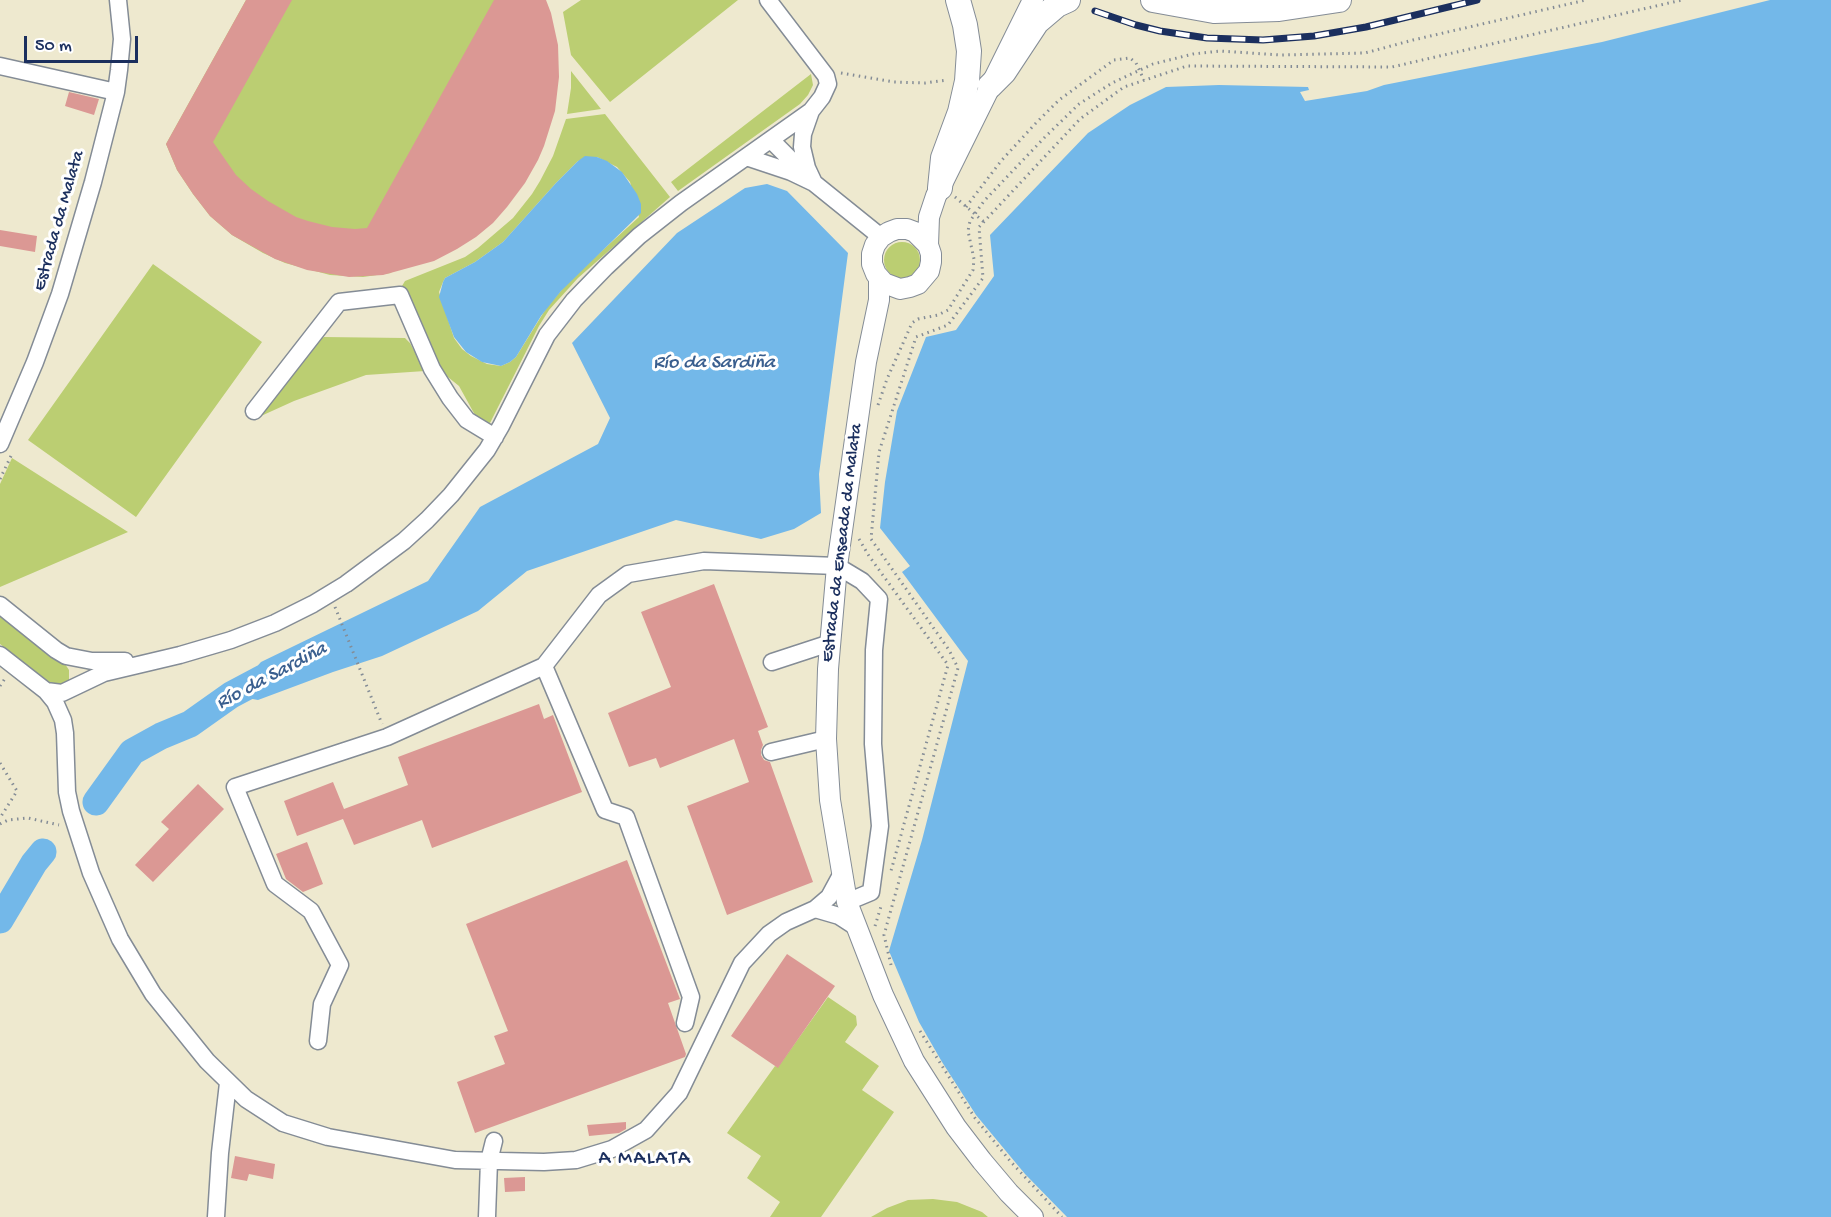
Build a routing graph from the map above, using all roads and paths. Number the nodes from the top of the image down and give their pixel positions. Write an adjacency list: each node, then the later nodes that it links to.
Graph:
1 (118, 0): 16 (street, Estrada da Malata)
2 (768, 0): 17 (street)
3 (958, 0): 21 (highway)
4 (1033, 0): 15 (main road)
5 (1068, 0): 15 (highway)
6 (1153, 0): 7 (highway)
7 (1339, 0)
8 (1586, 0): 11 (path)
9 (1682, 0): 14 (path)
10 (0, 66): 16 (street)
11 (1140, 70): 14 (path); 22 (path); 23 (path)
12 (836, 72): 13 (path)
13 (955, 80)
14 (1144, 80): 24 (path)
15 (990, 86): 21 (main road)
16 (116, 92): 33 (street, Estrada da Malata)
17 (811, 111): 18 (street); 20 (street)
18 (771, 140): 19 (street); 20 (street)
19 (746, 157): 20 (street); 32 (street)
20 (814, 183): 25 (street)
21 (943, 193): 22 (path); 25 (main road); 26 (main road)
22 (966, 207): 23 (path)
23 (975, 214): 24 (path); 30 (path)
24 (984, 222): 60 (path)
25 (889, 233): 26 (main road); 27 (main road)
26 (928, 245): 28 (main road)
27 (879, 279): 28 (main road); 29 (main road, Estrada da Enseada da Malata)
28 (910, 287): 29 (main road, Estrada da Enseada da Malata)
29 (876, 320): 35 (main road, Estrada da Enseada da Malata)
30 (877, 410)
31 (254, 411): 32 (street)
32 (495, 437): 42 (street)
33 (0, 444)
34 (860, 530): 36 (path)
35 (837, 566): 40 (main road, Estrada da Enseada da Malata); 44 (street); 55 (street)
36 (886, 579): 37 (path); 54 (path)
37 (882, 582)
38 (0, 605): 42 (street)
39 (340, 620): 46 (path)
40 (830, 643): 43 (street); 47 (main road, Estrada da Enseada da Malata)
41 (0, 655): 45 (street)
42 (159, 659): 45 (street)
43 (772, 662)
44 (544, 666): 46 (street); 61 (street)
45 (46, 691): 51 (street)
46 (387, 737): 63 (street)
47 (826, 740): 48 (street); 53 (main road, Estrada da Enseada da Malata)
48 (771, 752)
49 (0, 763): 50 (path)
50 (0, 818)
51 (74, 821): 52 (path); 64 (street)
52 (0, 824)
53 (842, 873): 55 (main road, Estrada da Enseada da Malata); 57 (street)
54 (888, 880)
55 (847, 902): 58 (main road, Estrada da Enseada da Malata)
56 (882, 903): 59 (path)
57 (815, 909): 58 (street); 66 (street)
58 (856, 927): 69 (main road, Estrada da Enseada da Malata)
59 (876, 932)
60 (892, 968)
61 (685, 1023)
62 (916, 1024): 70 (path)
63 (318, 1041)
64 (228, 1083): 66 (street); 67 (street)
65 (494, 1141): 66 (street)
66 (489, 1161): 68 (street)
67 (216, 1217)
68 (487, 1217)
69 (1033, 1217)
70 (1062, 1217)

